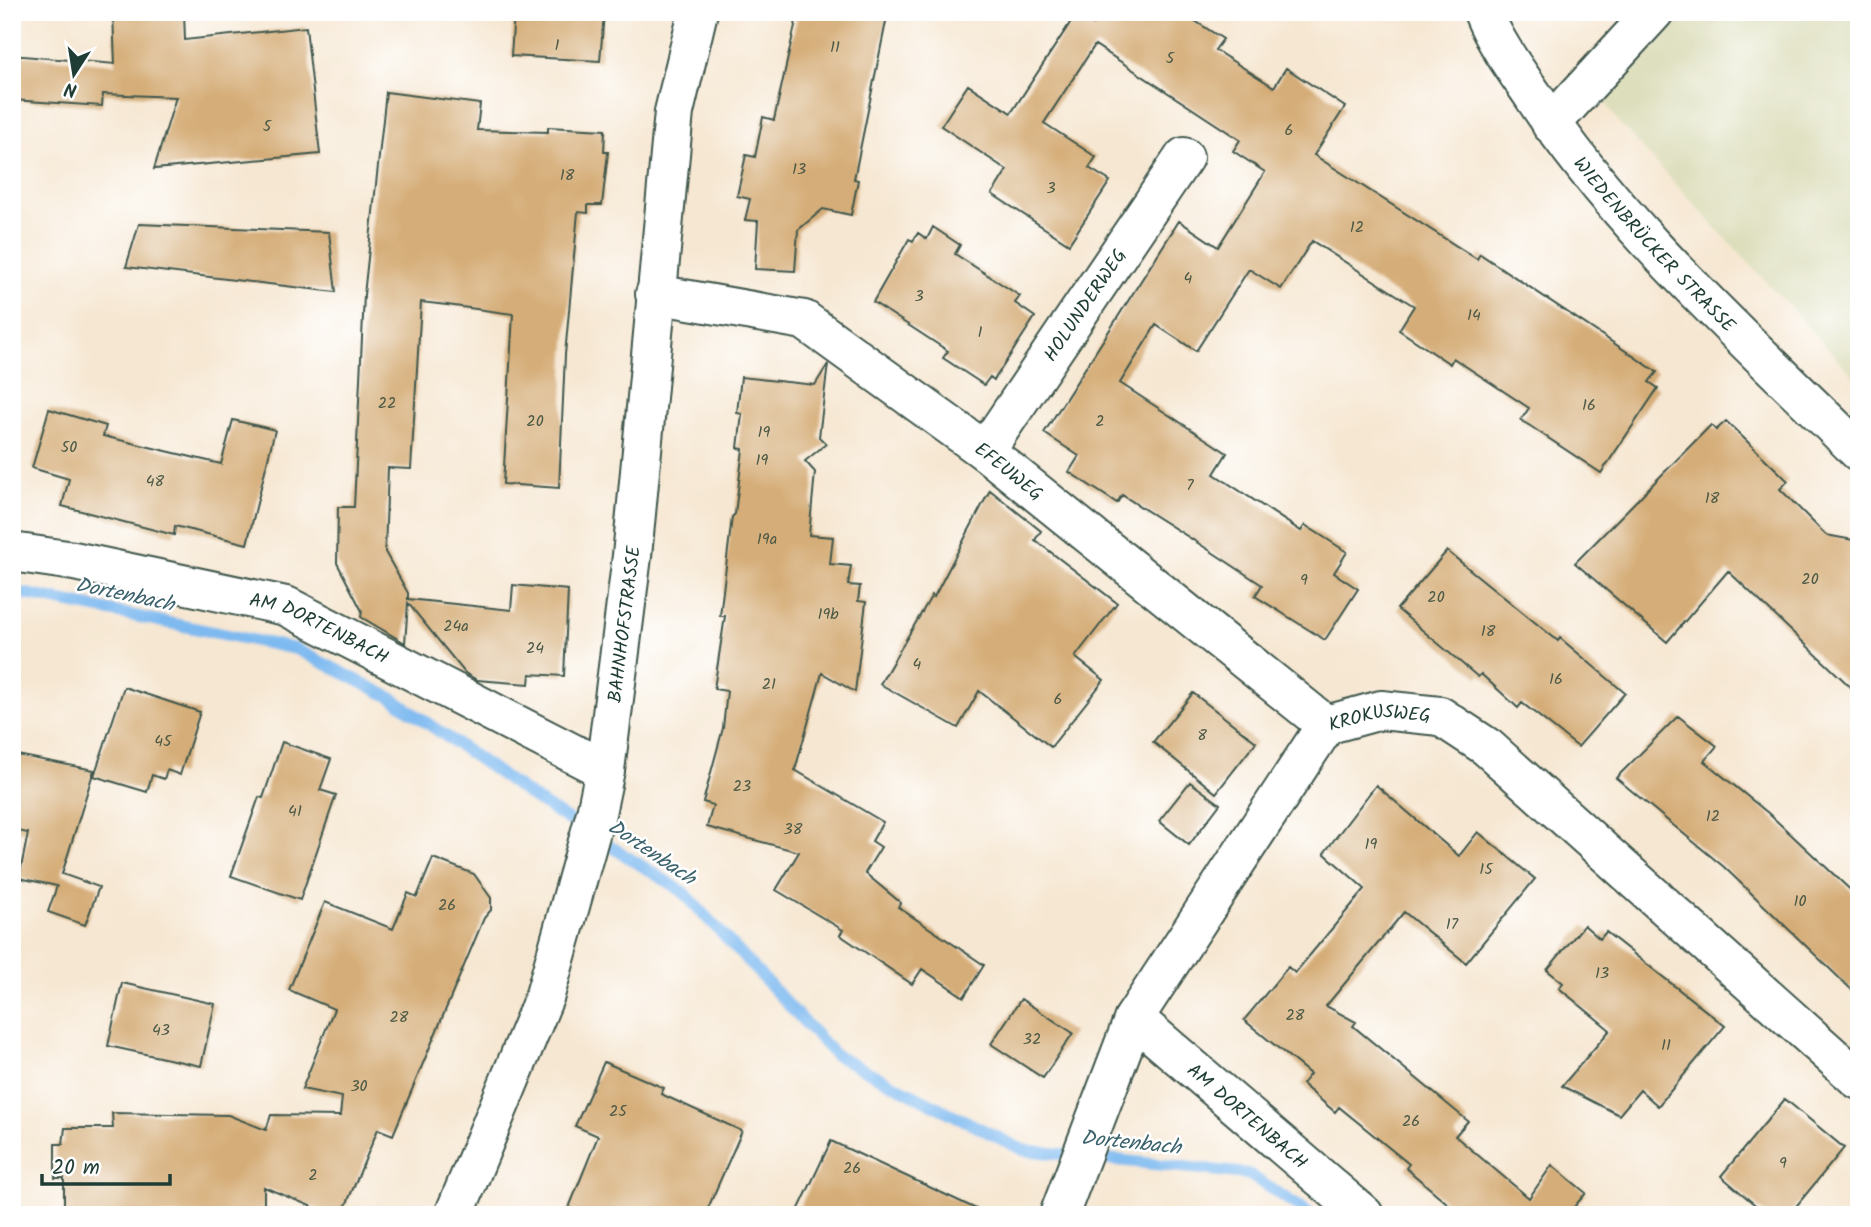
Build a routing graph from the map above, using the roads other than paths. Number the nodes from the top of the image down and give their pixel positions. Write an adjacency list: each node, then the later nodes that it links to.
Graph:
1 (698, 12): 6 (street, BAHNHOFSTRASSE)
2 (1483, 12): 4 (street, WIEDENBRÜCKER STRASSE)
3 (1654, 12): 4 (street)
4 (1551, 124): 8 (street, WIEDENBRÜCKER STRASSE)
5 (1184, 158): 7 (street, HOLUNDERWEG)
6 (655, 294): 7 (street, EFEUWEG); 11 (street, BAHNHOFSTRASSE)
7 (985, 451): 10 (street, EFEUWEG)
8 (1859, 452)
9 (12, 552): 11 (street, AM DORTENBACH)
10 (1326, 725): 12 (street, KROKUSWEG); 13 (street, KROKUSWEG)
11 (605, 770): 15 (street, BAHNHOFSTRASSE)
12 (1134, 1018): 14 (street, KROKUSWEG); 16 (street, AM DORTENBACH)
13 (1859, 1080)
14 (1065, 1198)
15 (454, 1215)
16 (1364, 1215)

